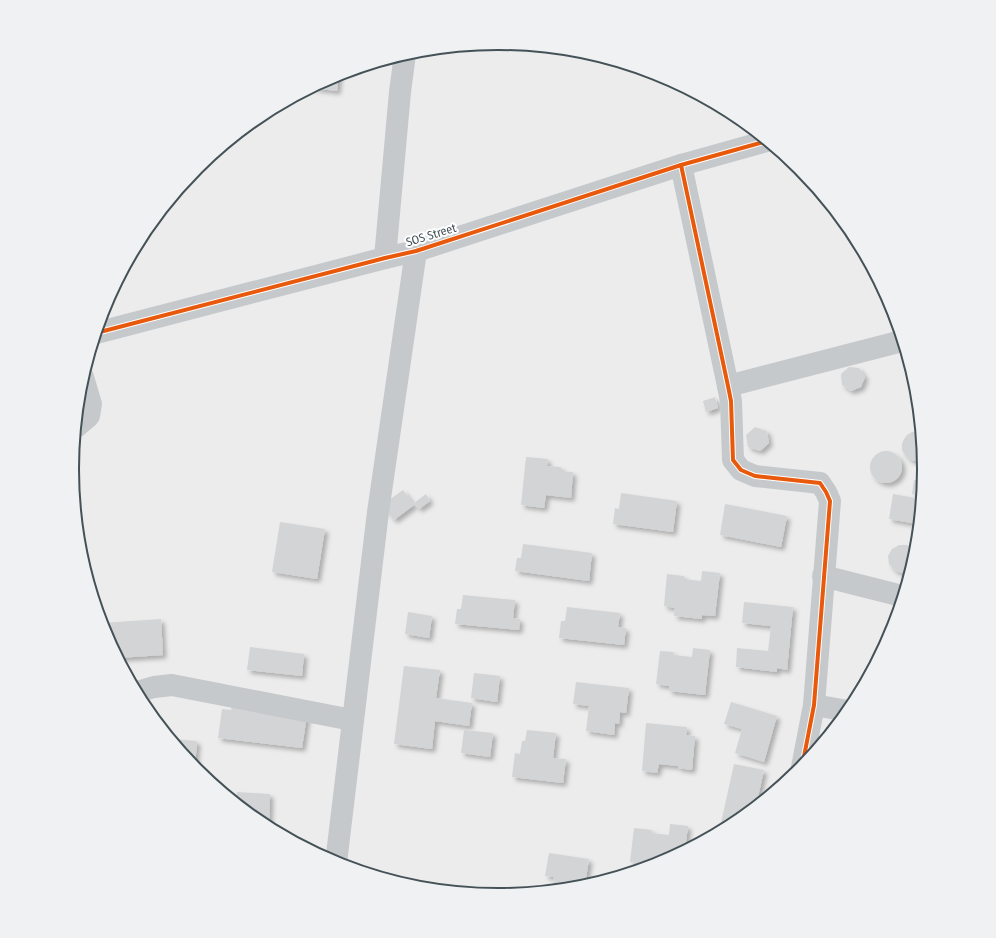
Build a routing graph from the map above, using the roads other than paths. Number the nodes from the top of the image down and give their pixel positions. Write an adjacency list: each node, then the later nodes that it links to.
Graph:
1 (404, 61): 5 (street)
2 (760, 143): 3 (street, SOS Street)
3 (681, 166): 4 (street, SOS Street); 8 (street)
4 (416, 251): 5 (street, SOS Street); 16 (street)
5 (385, 258): 6 (street, SOS Street)
6 (102, 330)
7 (897, 342): 8 (street)
8 (728, 386): 11 (street)
9 (87, 389): 10 (street)
10 (82, 422)
11 (824, 576): 12 (street); 14 (street)
12 (898, 595)
13 (143, 690): 16 (street)
14 (814, 705): 15 (street); 17 (street)
15 (840, 710)
16 (352, 720): 18 (street)
17 (805, 754)
18 (337, 855)

